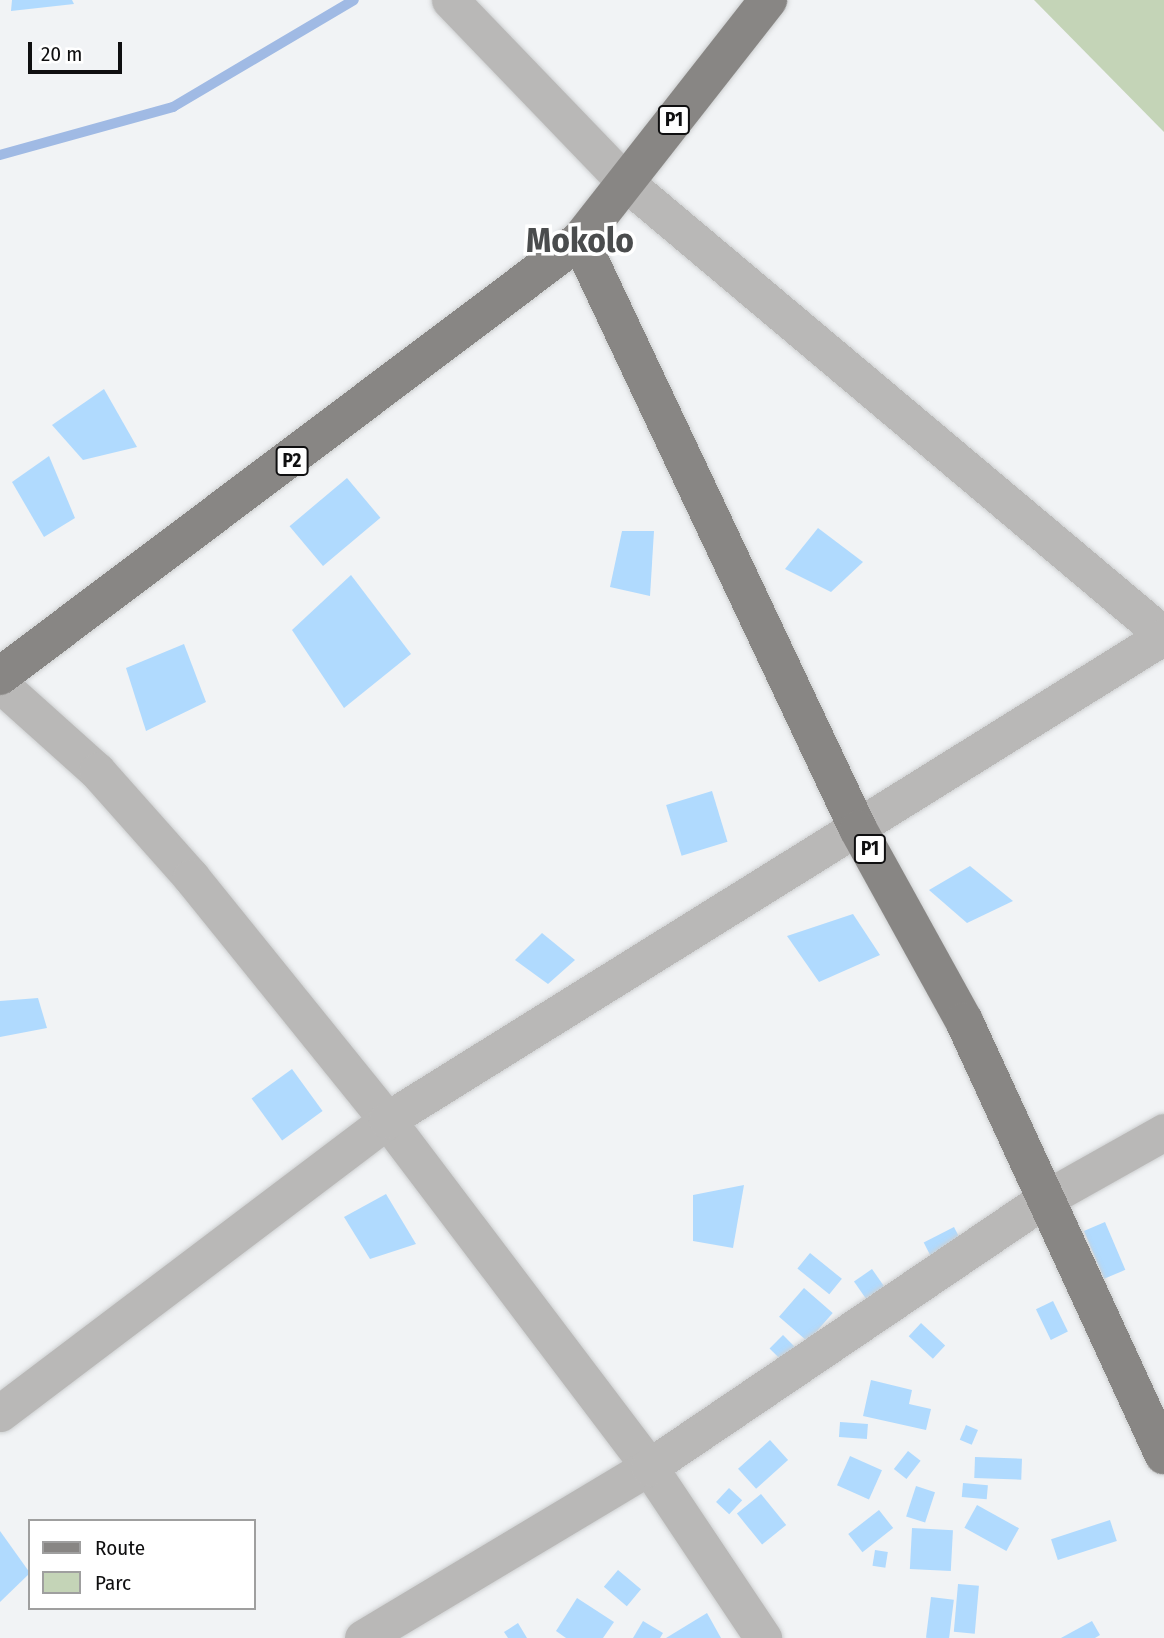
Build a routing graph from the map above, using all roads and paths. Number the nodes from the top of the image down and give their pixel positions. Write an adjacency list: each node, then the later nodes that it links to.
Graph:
1 (450, 0): 3 (street)
2 (768, 0): 3 (main road, P1)
3 (625, 182): 4 (main road, P1); 5 (street)
4 (580, 240): 6 (main road, P2); 8 (main road, P1)
5 (1164, 635): 8 (street)
6 (0, 676)
7 (0, 684): 9 (street)
8 (858, 829): 9 (street); 11 (main road, P1)
9 (387, 1120): 12 (street); 14 (street)
10 (1164, 1132): 11 (street)
11 (1043, 1200): 13 (main road, P1); 14 (street)
12 (0, 1413)
13 (1164, 1455)
14 (649, 1467): 15 (street); 16 (street)
15 (363, 1638)
16 (763, 1638)

